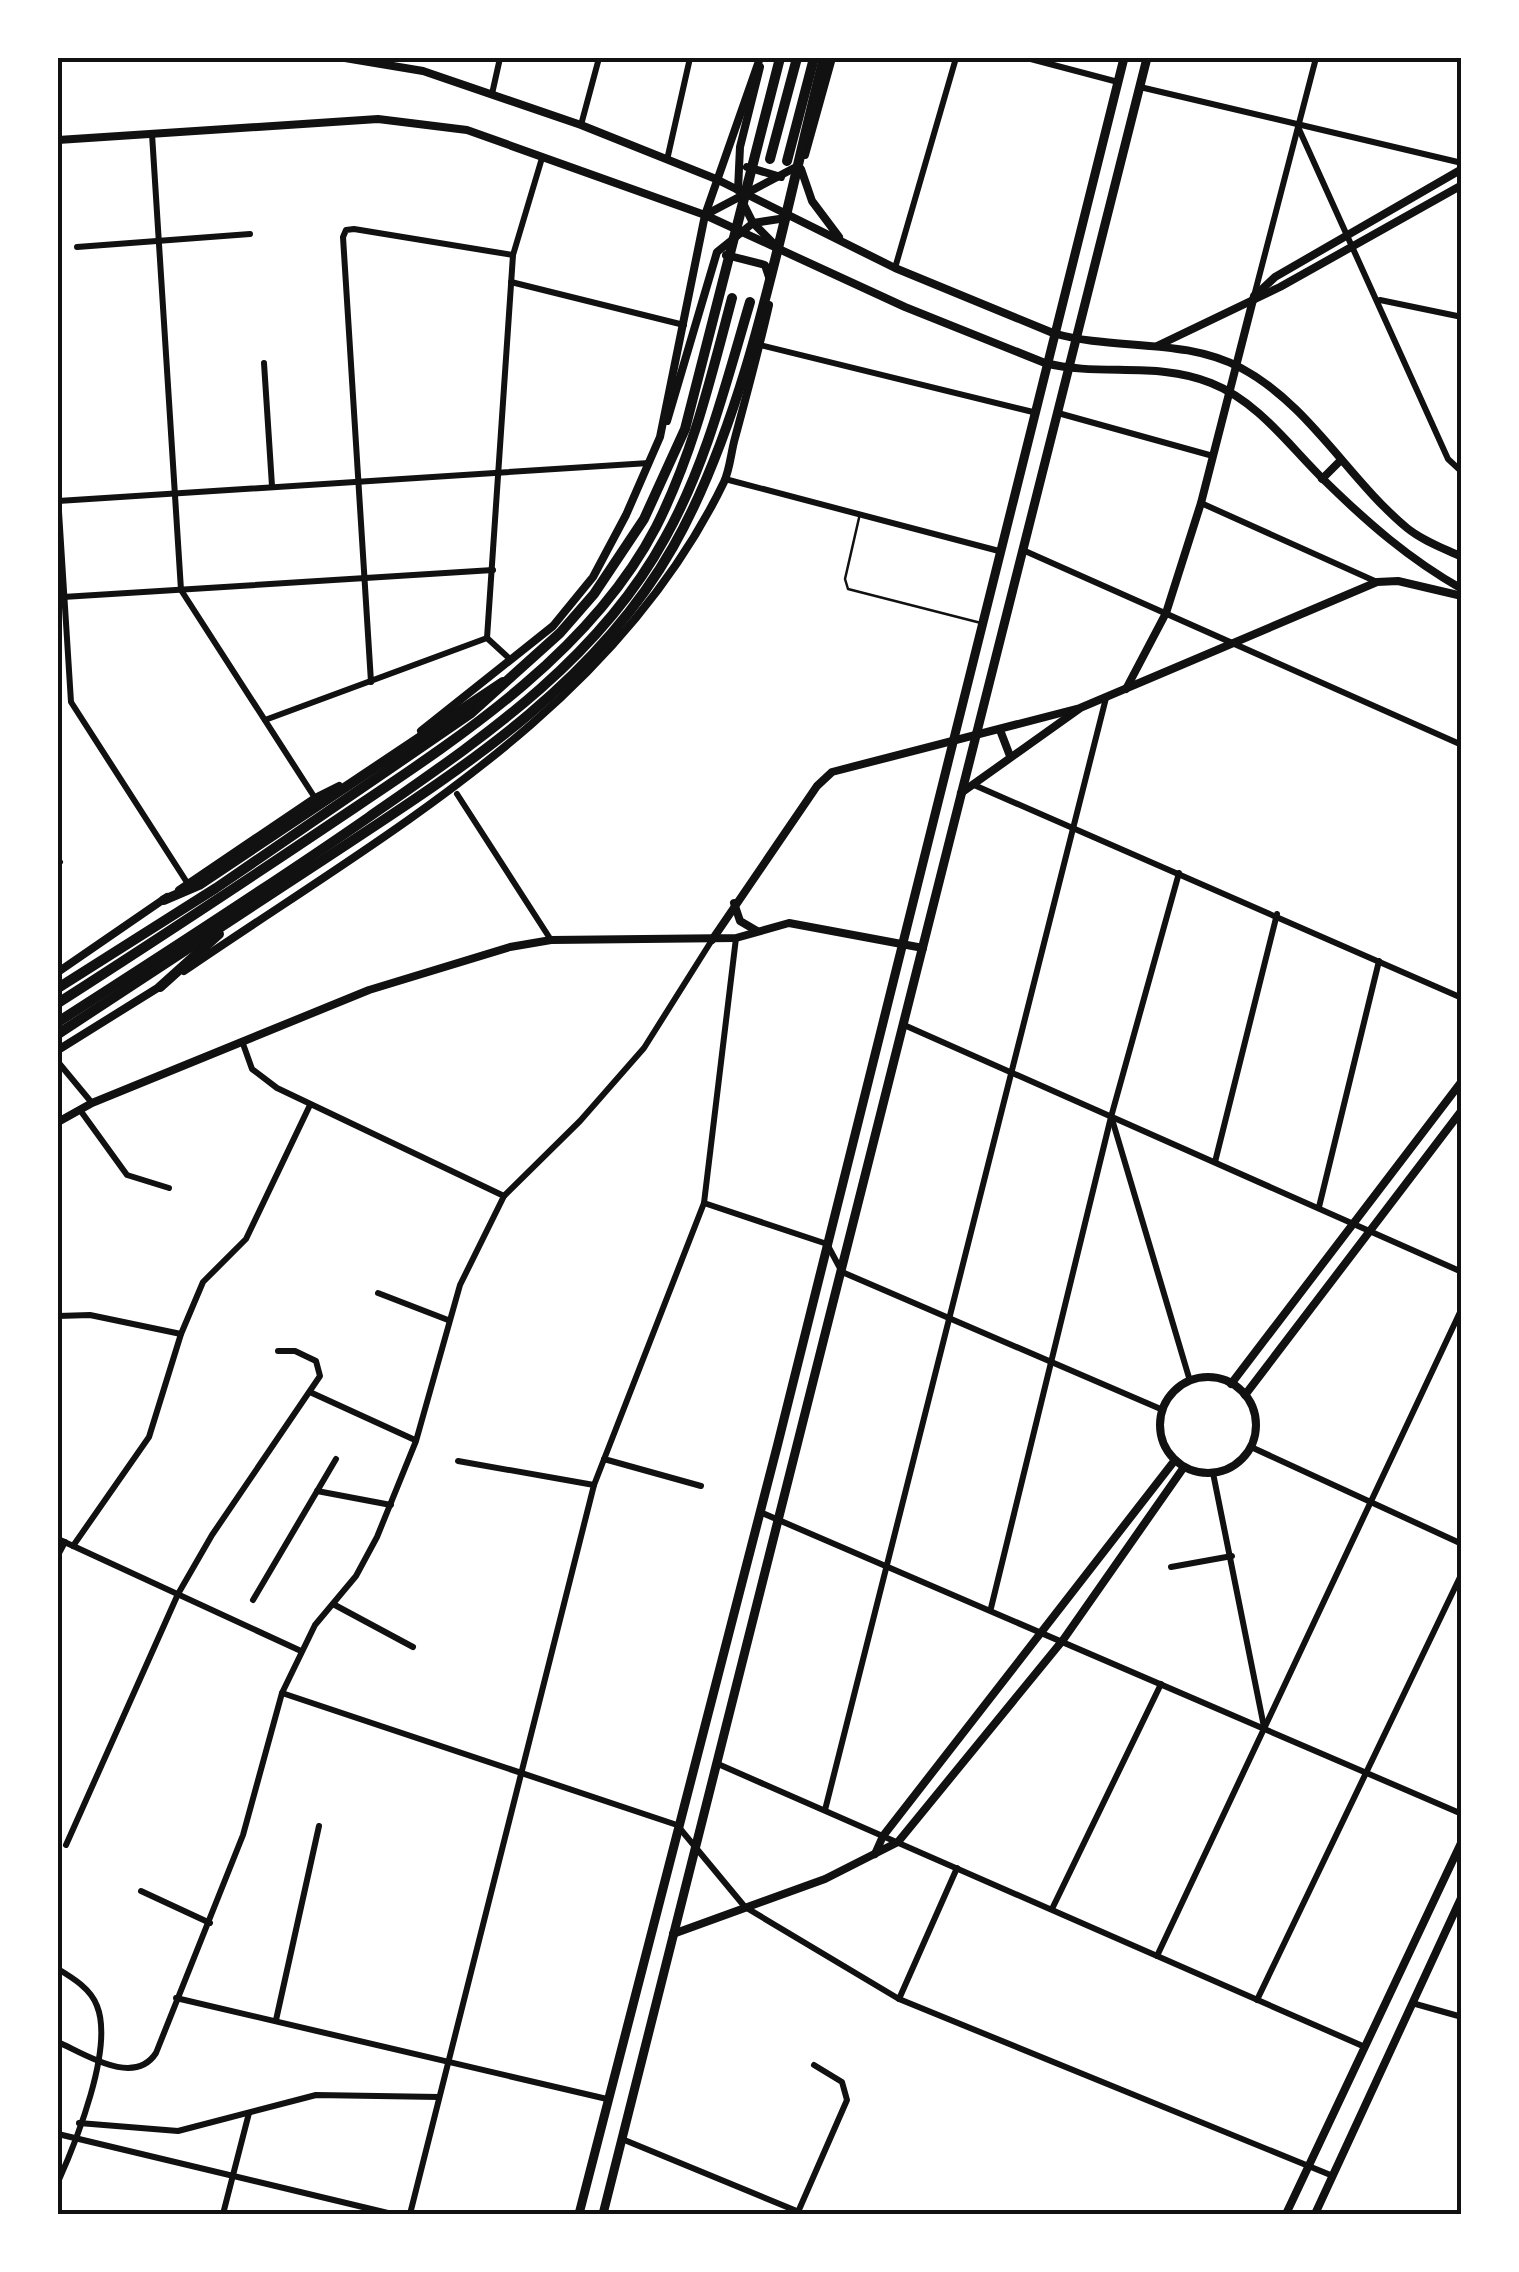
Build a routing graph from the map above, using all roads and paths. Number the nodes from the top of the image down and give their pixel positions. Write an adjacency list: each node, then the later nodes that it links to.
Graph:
1 (349, 58): 17 (main road)
2 (424, 58): 17 (street)
3 (500, 58): 20 (street)
4 (599, 58): 21 (street)
5 (690, 58): 29 (street)
6 (760, 58): 31 (main road); 35 (main road)
7 (780, 58): 104 (highway)
8 (797, 58): 28 (highway)
9 (814, 58): 30 (highway)
10 (824, 58): 143 (highway)
11 (832, 58): 32 (main road)
12 (956, 58): 52 (street)
13 (1027, 58): 18 (street)
14 (1124, 58): 18 (main road)
15 (1148, 58): 19 (main road)
16 (1316, 58): 22 (street)
17 (423, 71): 20 (main road)
18 (1118, 82): 61 (main road)
19 (1140, 88): 22 (street); 62 (main road)
20 (492, 94): 21 (main road)
21 (582, 125): 29 (main road)
22 (1298, 127): 33 (street); 44 (street); 55 (street)
23 (152, 132): 25 (main road); 27 (main road); 45 (street)
24 (58, 140): 25 (main road)
25 (74, 141): 26 (main road)
26 (58, 149)
27 (542, 158): 39 (main road); 51 (street)
28 (770, 159)
29 (667, 160): 35 (main road)
30 (787, 161)
31 (738, 164): 34 (main road); 37 (main road)
32 (802, 166): 34 (main road); 40 (main road); 46 (main road)
33 (1462, 166): 44 (main road)
34 (781, 177): 38 (main road)
35 (716, 178): 37 (main road); 39 (main road)
36 (1462, 185): 47 (main road)
37 (738, 189): 38 (main road)
38 (745, 197): 39 (main road); 40 (main road); 41 (main road)
39 (705, 215): 42 (main road); 60 (main road)
40 (790, 217): 41 (main road); 46 (main road); 50 (main road)
41 (752, 224): 42 (main road); 50 (main road)
42 (741, 233): 49 (main road); 50 (main road)
43 (250, 234): 45 (street)
44 (1348, 236): 47 (street); 55 (main road)
45 (160, 241): 48 (street); 82 (street)
46 (846, 243): 52 (main road)
47 (1354, 246): 55 (main road); 57 (street)
48 (78, 248)
49 (717, 252): 54 (main road); 72 (main road)
50 (782, 252): 54 (main road); 66 (main road)
51 (513, 255): 53 (street); 79 (street)
52 (895, 268): 61 (main road)
53 (511, 282): 60 (street); 77 (street)
54 (772, 288): 63 (main road)
55 (1254, 296): 64 (main road); 67 (main road)
56 (732, 298): 89 (highway)
57 (1379, 300): 59 (street); 76 (street)
58 (750, 302): 91 (highway)
59 (1462, 317)
60 (684, 324): 72 (main road)
61 (1053, 333): 62 (main road); 66 (main road)
62 (1075, 340): 64 (main road); 68 (main road)
63 (760, 345): 70 (street); 80 (main road)
64 (1157, 346): 67 (main road)
65 (264, 363): 81 (street)
66 (1045, 363): 68 (main road); 70 (main road)
67 (1237, 366): 69 (main road); 74 (main road)
68 (1068, 369): 69 (main road); 71 (main road)
69 (1231, 392): 73 (main road); 78 (main road)
70 (1033, 412): 86 (main road)
71 (1058, 413): 73 (street); 87 (main road)
72 (660, 438): 75 (main road)
73 (1213, 456): 84 (main road)
74 (1341, 460): 78 (main road); 88 (main road)
75 (649, 462): 77 (street); 92 (main road)
76 (1458, 471)
77 (498, 472): 79 (street); 90 (street)
78 (1322, 479): 96 (main road)
79 (359, 480): 81 (street); 93 (street)
80 (726, 480): 85 (street); 98 (main road)
81 (272, 486): 82 (street)
82 (175, 492): 83 (street); 95 (street)
83 (58, 499): 97 (street)
84 (1201, 504): 94 (street); 99 (main road)
85 (860, 514): 86 (street); 100 (lane)
86 (1000, 551): 100 (main road)
87 (1024, 552): 99 (street); 111 (main road)
88 (1462, 557)
89 (633, 562): 92 (highway); 120 (highway)
90 (493, 570): 93 (street); 101 (street)
91 (642, 574): 98 (highway); 123 (highway)
92 (593, 576): 103 (main road)
93 (365, 578): 95 (street); 105 (street)
94 (1377, 582): 96 (main road); 102 (main road)
95 (180, 590): 97 (street); 109 (street)
96 (1462, 592)
97 (63, 597): 124 (street)
98 (640, 614): 137 (main road)
99 (1166, 614): 102 (street); 106 (main road)
100 (983, 624): 112 (main road)
101 (487, 638): 103 (street); 105 (street)
102 (1229, 641): 106 (main road); 113 (street)
103 (512, 661): 116 (main road)
104 (514, 678): 124 (highway); 138 (highway)
105 (371, 682): 109 (street)
106 (1126, 689): 107 (main road)
107 (1106, 698): 108 (main road); 121 (street)
108 (1080, 708): 110 (main road); 114 (main road)
109 (265, 720): 119 (street)
110 (1000, 730): 111 (main road); 114 (main road)
111 (976, 736): 112 (main road); 117 (main road)
112 (953, 742): 126 (main road); 133 (main road)
113 (1462, 745)
114 (1010, 756): 115 (main road)
115 (974, 785): 117 (main road); 121 (street)
116 (341, 786): 119 (main road); 120 (highway)
117 (961, 793): 134 (main road)
118 (457, 794): 131 (street)
119 (315, 798): 124 (main road)
120 (328, 825): 140 (highway)
121 (1074, 830): 122 (street); 147 (street)
122 (1178, 873): 127 (street); 153 (street)
123 (279, 879): 137 (highway); 141 (highway)
124 (189, 887): 125 (highway)
125 (164, 900): 136 (main road)
126 (734, 903): 128 (main road); 129 (main road)
127 (1277, 914): 135 (street); 155 (street)
128 (722, 922): 130 (main road); 132 (main road)
129 (763, 932): 130 (main road); 133 (main road)
130 (736, 938): 132 (main road); 158 (street)
131 (551, 940): 132 (main road); 144 (main road)
132 (712, 940): 157 (street)
133 (900, 942): 134 (main road); 162 (main road)
134 (923, 948): 142 (main road)
135 (1379, 961): 139 (street); 159 (street)
136 (58, 972)
137 (160, 987): 145 (main road)
138 (58, 988)
139 (1462, 998)
140 (58, 1004)
141 (58, 1022)
142 (904, 1025): 147 (street); 163 (main road)
143 (58, 1034)
144 (242, 1041): 149 (main road); 150 (street)
145 (58, 1050)
146 (58, 1062): 149 (street)
147 (1011, 1073): 153 (street); 168 (street)
148 (1462, 1081): 160 (main road)
149 (92, 1103): 151 (main road)
150 (310, 1105): 157 (street); 170 (street)
151 (80, 1110): 154 (main road); 156 (street)
152 (1462, 1110): 161 (main road)
153 (1111, 1116): 155 (street); 172 (street); 173 (street)
154 (58, 1122)
155 (1215, 1162): 159 (street)
156 (169, 1188)
157 (504, 1196): 169 (street)
158 (704, 1203): 162 (street); 181 (street)
159 (1319, 1208): 160 (street)
160 (1354, 1223): 161 (street); 174 (main road)
161 (1372, 1232): 164 (street); 176 (main road)
162 (827, 1244): 163 (street); 191 (main road)
163 (842, 1272): 168 (street); 192 (main road)
164 (1462, 1272)
165 (378, 1293): 169 (street)
166 (1462, 1308): 189 (street)
167 (58, 1316): 170 (street)
168 (950, 1318): 172 (street); 197 (street)
169 (448, 1320): 178 (street)
170 (181, 1334): 193 (street)
171 (278, 1352): 175 (street)
172 (1052, 1363): 177 (street); 203 (street)
173 (1190, 1381): 174 (main road); 177 (main road)
174 (1231, 1384): 176 (main road)
175 (312, 1393): 178 (street); 200 (street)
176 (1245, 1395): 179 (main road)
177 (1162, 1410): 182 (main road)
178 (416, 1440): 190 (street)
179 (1250, 1447): 185 (main road); 189 (street)
180 (336, 1459): 188 (street)
181 (604, 1459): 186 (street); 187 (street)
182 (1175, 1460): 184 (main road); 204 (main road)
183 (458, 1461): 186 (street)
184 (1184, 1467): 185 (main road); 205 (main road)
185 (1213, 1473): 196 (street)
186 (594, 1485): 212 (street)
187 (700, 1486)
188 (317, 1491): 190 (street); 201 (street)
189 (1368, 1502): 194 (street); 210 (street)
190 (391, 1505): 202 (street)
191 (760, 1512): 192 (street); 216 (main road)
192 (780, 1520): 197 (street); 211 (main road)
193 (65, 1542): 195 (street); 200 (street)
194 (1462, 1544)
195 (58, 1555)
196 (1232, 1556): 198 (street); 210 (street)
197 (885, 1563): 203 (street); 214 (street)
198 (1171, 1566)
199 (1462, 1573): 213 (street)
200 (178, 1594): 207 (street); 221 (street)
201 (253, 1600)
202 (333, 1604): 206 (street); 207 (street)
203 (990, 1608): 204 (street)
204 (1042, 1631): 205 (street); 218 (main road)
205 (1063, 1640): 208 (street); 220 (main road)
206 (413, 1647)
207 (301, 1651): 209 (street)
208 (1162, 1684): 210 (street); 228 (street)
209 (282, 1694): 212 (street); 229 (street)
210 (1264, 1728): 213 (street); 231 (street)
211 (718, 1764): 214 (street); 222 (main road)
212 (522, 1772): 216 (street); 244 (street)
213 (1367, 1772): 215 (street); 235 (street)
214 (825, 1810): 218 (street)
215 (1462, 1814)
216 (677, 1825): 222 (street); 237 (main road)
217 (319, 1826): 240 (street)
218 (883, 1836): 220 (street); 223 (main road)
219 (1462, 1841): 242 (main road)
220 (898, 1842): 223 (main road); 224 (street)
221 (66, 1845)
222 (696, 1846): 227 (street); 230 (main road)
223 (874, 1856): 227 (main road)
224 (957, 1868): 228 (street); 234 (street)
225 (141, 1891): 229 (street)
226 (1462, 1896): 236 (main road)
227 (745, 1908): 230 (main road); 234 (street)
228 (1052, 1909): 231 (street)
229 (210, 1923): 233 (street)
230 (673, 1934): 238 (main road)
231 (1157, 1956): 235 (street)
232 (58, 1969): 243 (street)
233 (176, 1998): 240 (street); 243 (street)
234 (898, 1999): 255 (street)
235 (1258, 2000): 242 (street)
236 (1412, 2003): 239 (street); 256 (main road)
237 (631, 2008): 238 (main road); 247 (main road)
238 (654, 2013): 252 (main road)
239 (1462, 2017)
240 (276, 2020): 244 (street)
241 (58, 2042): 243 (street)
242 (1365, 2047): 255 (main road)
243 (98, 2060): 249 (street)
244 (448, 2060): 246 (street); 247 (street)
245 (814, 2064): 260 (street)
246 (438, 2097): 248 (street); 263 (street)
247 (607, 2099): 264 (main road)
248 (249, 2112): 249 (street); 257 (street)
249 (79, 2123): 251 (street)
250 (58, 2134): 251 (street)
251 (76, 2137): 254 (street); 257 (street)
252 (622, 2139): 259 (street); 265 (main road)
253 (58, 2159): 254 (street)
254 (66, 2164): 258 (street)
255 (1308, 2168): 256 (street); 267 (main road)
256 (1332, 2176): 268 (main road)
257 (233, 2178): 261 (street); 262 (street)
258 (58, 2182)
259 (775, 2205): 260 (street); 266 (street)
260 (801, 2213)
261 (223, 2214)
262 (392, 2214)
263 (410, 2214)
264 (579, 2214)
265 (604, 2214)
266 (772, 2214)
267 (1286, 2214)
268 (1314, 2214)

